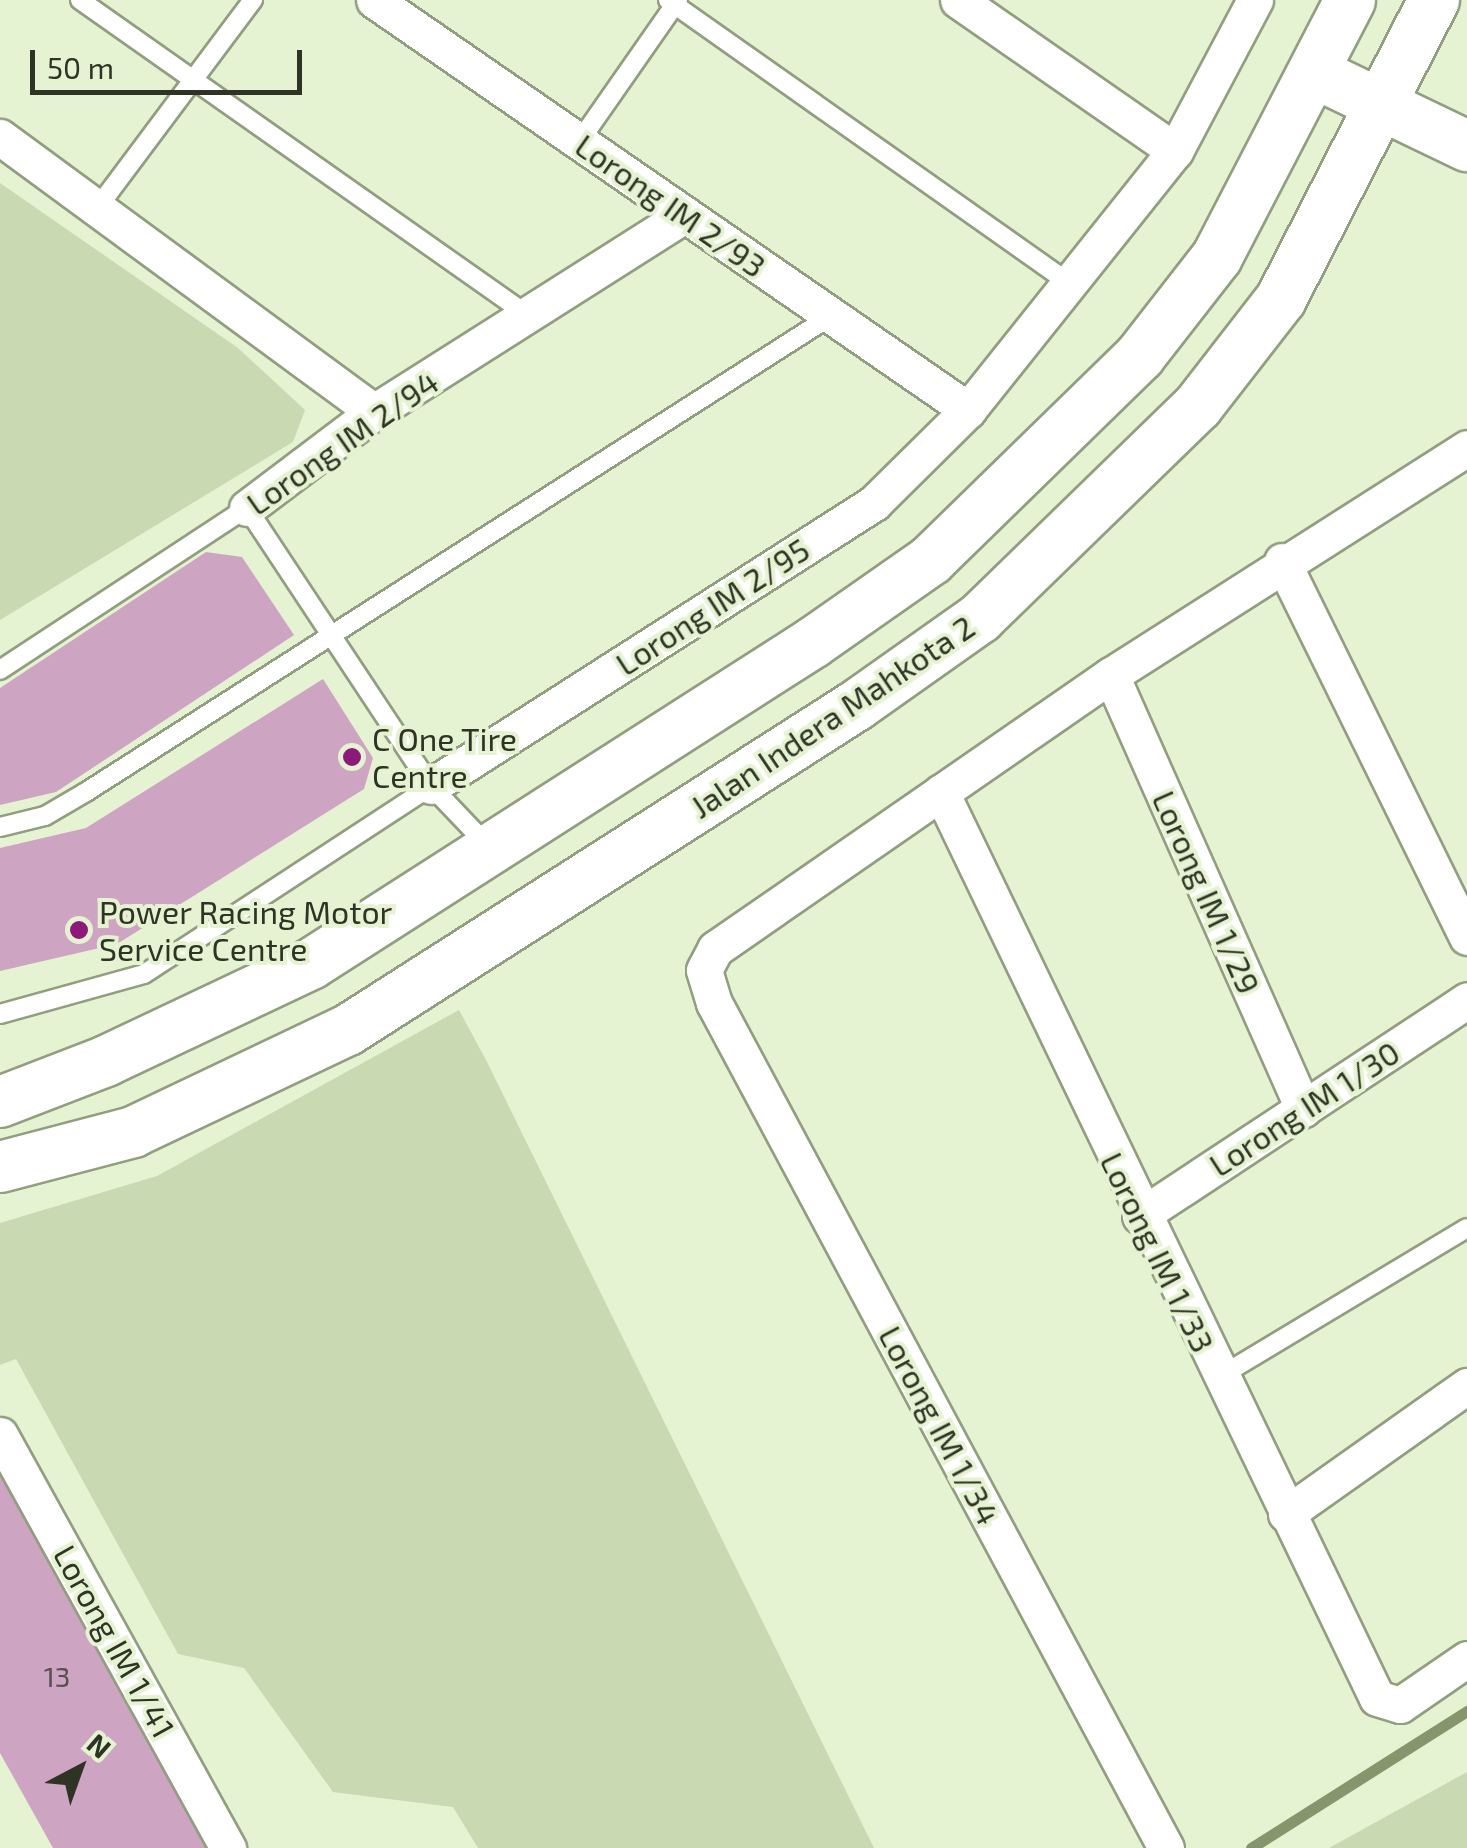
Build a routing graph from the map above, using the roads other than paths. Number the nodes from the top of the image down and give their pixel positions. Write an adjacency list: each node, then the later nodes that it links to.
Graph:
1 (80, 0): 10 (lane)
2 (253, 0): 10 (lane)
3 (374, 0): 13 (street, Lorong IM 2/93)
4 (958, 0): 15 (street)
5 (1350, 0): 9 (street)
6 (1434, 0): 11 (street, Jalan Indera Mahkota 2)
7 (674, 2): 13 (lane); 18 (lane)
8 (1247, 4): 15 (street, Lorong IM 2/95)
9 (1316, 73): 11 (street); 32 (street)
10 (194, 80): 16 (lane); 20 (lane)
11 (1384, 105): 14 (street); 38 (street, Jalan Indera Mahkota 2)
12 (0, 137): 16 (street)
13 (578, 142): 17 (street, Lorong IM 2/93)
14 (1467, 146)
15 (1175, 151): 18 (street, Lorong IM 2/95)
16 (95, 211): 22 (street)
17 (684, 214): 19 (street, Lorong IM 2/93); 20 (street, Lorong IM 2/94)
18 (1068, 283): 21 (street, Lorong IM 2/95)
19 (832, 316): 21 (street, Lorong IM 2/93); 26 (lane)
20 (532, 318): 22 (street, Lorong IM 2/94)
21 (968, 410): 29 (street, Lorong IM 2/95)
22 (374, 412): 24 (street, Lorong IM 2/94)
23 (1467, 448): 25 (street)
24 (247, 508): 26 (lane); 27 (lane, Lorong IM 2/94)
25 (1282, 561): 28 (street); 33 (street)
26 (330, 631): 29 (lane); 31 (lane)
27 (0, 670)
28 (1110, 675): 30 (street); 37 (street, Lorong IM 1/29)
29 (431, 786): 32 (lane); 35 (lane, Lorong IM 2/95)
30 (940, 792): 39 (street, Lorong IM 1/33); 47 (street, Lorong IM 1/34)
31 (0, 827)
32 (490, 848): 36 (street)
33 (1467, 936)
34 (1467, 1000): 37 (street, Lorong IM 1/30)
35 (0, 1014)
36 (0, 1102)
37 (1303, 1108): 39 (street, Lorong IM 1/30)
38 (0, 1167)
39 (1140, 1216): 41 (street, Lorong IM 1/33)
40 (1467, 1228): 41 (lane)
41 (1218, 1378): 44 (street, Lorong IM 1/33)
42 (1467, 1386): 44 (street)
43 (0, 1436): 46 (street, Lorong IM 1/41)
44 (1286, 1514): 45 (street, Lorong IM 1/33)
45 (1467, 1659)
46 (228, 1848)
47 (1166, 1848)

